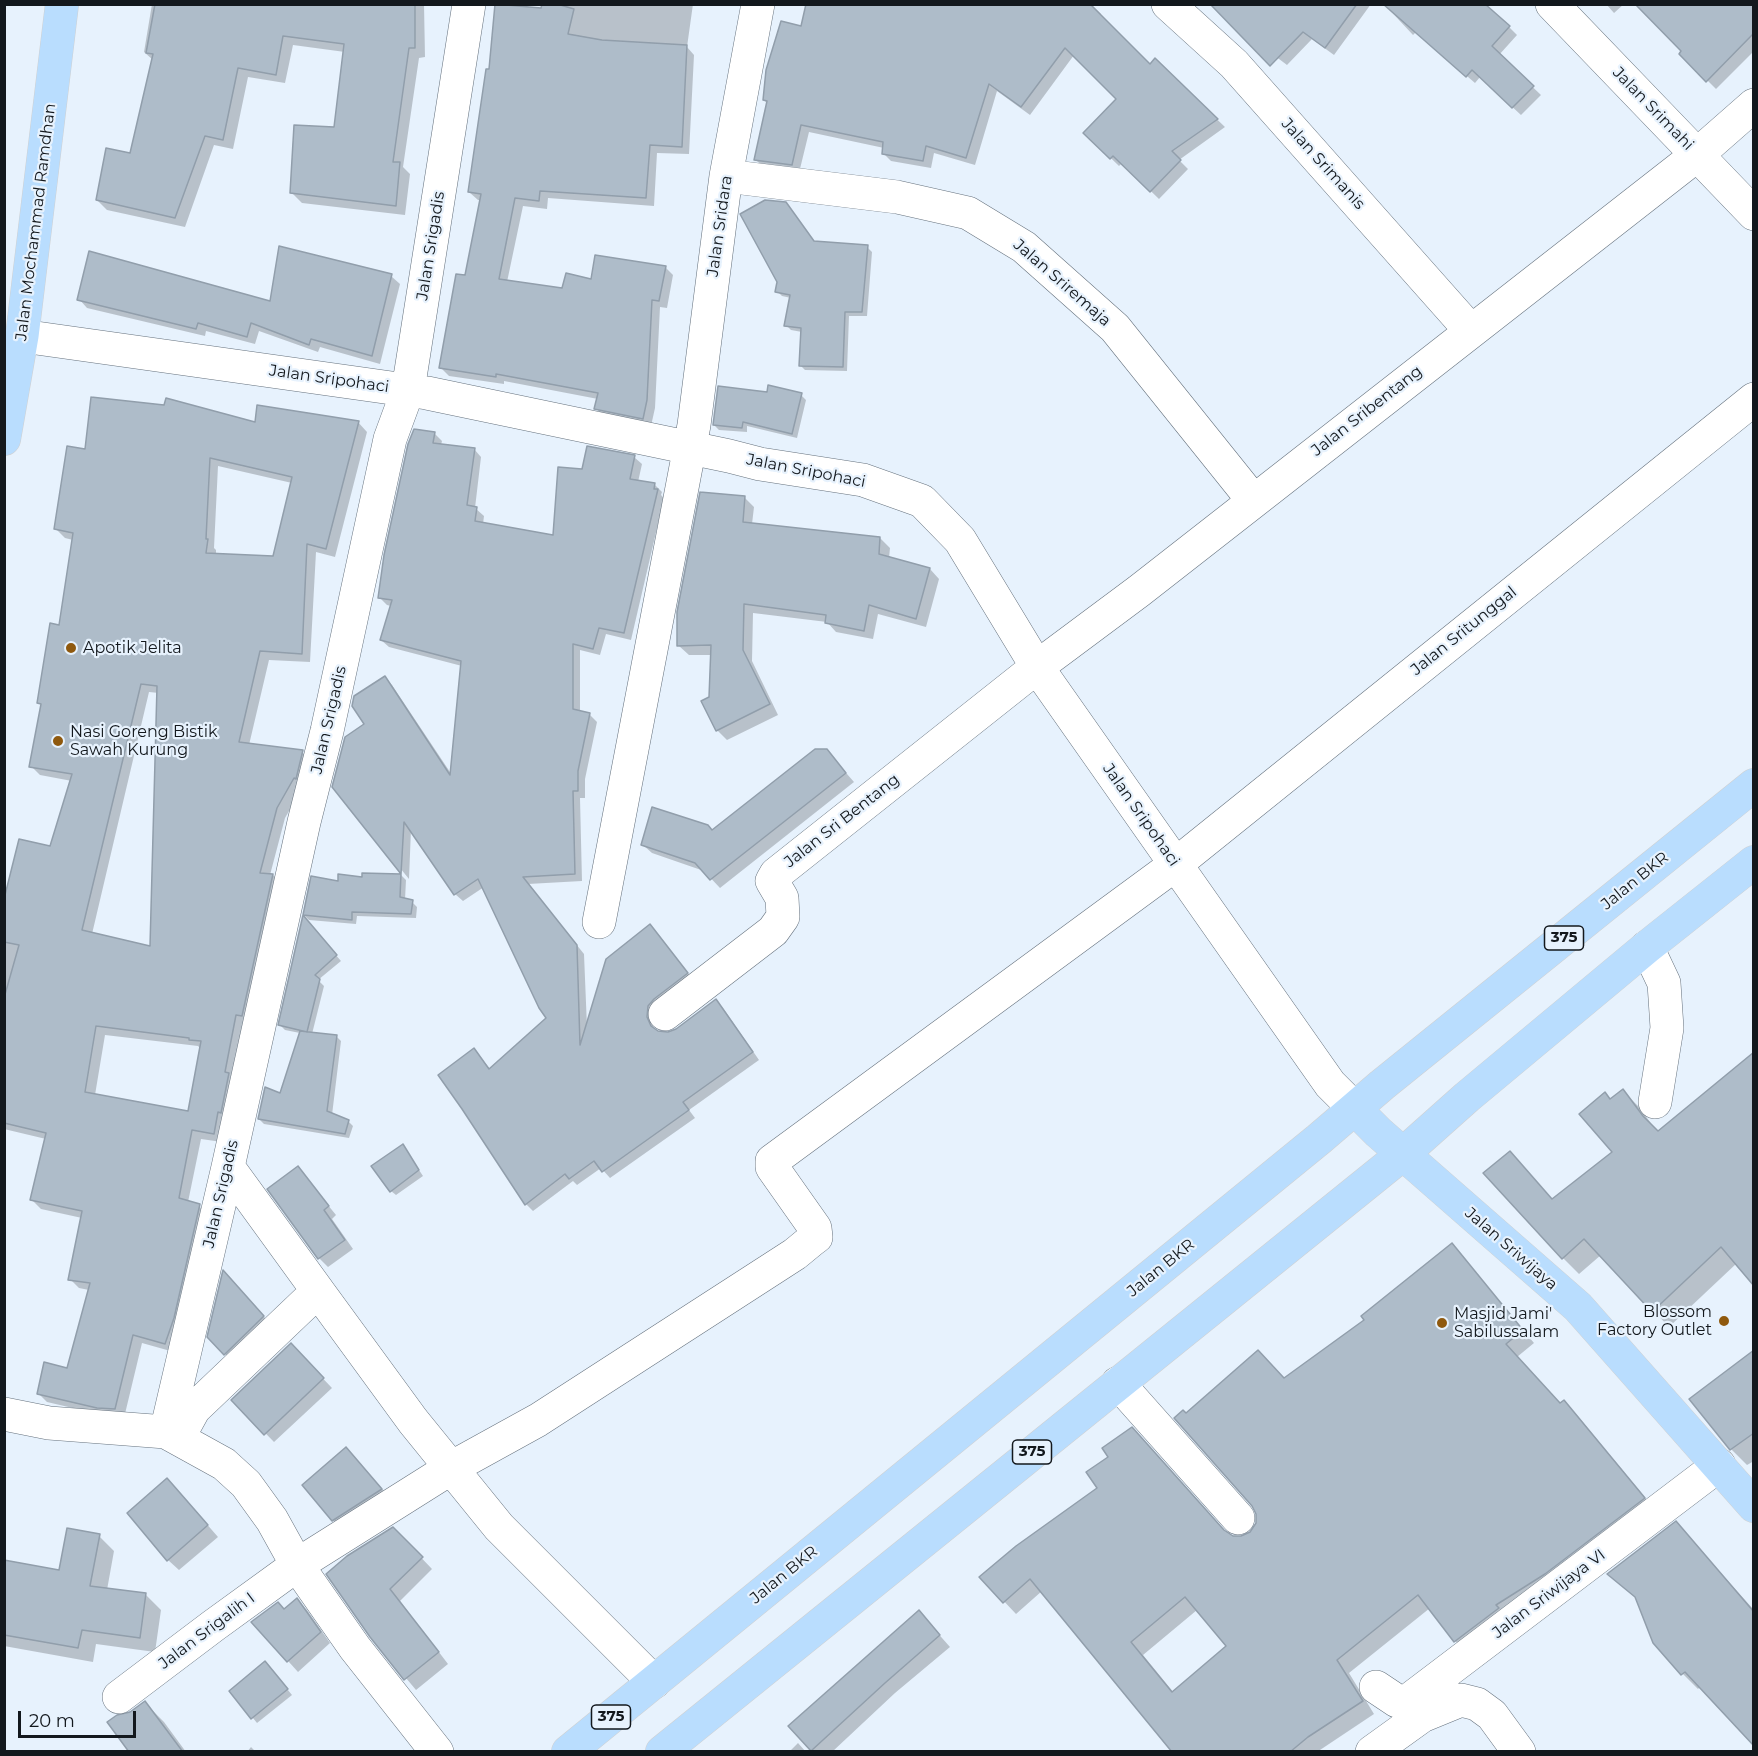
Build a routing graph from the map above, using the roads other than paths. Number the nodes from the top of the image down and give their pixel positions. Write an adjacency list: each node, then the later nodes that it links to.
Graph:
1 (62, 4): 11 (main road, Jalan Mochammad Ramdhan)
2 (469, 4): 12 (street, Jalan Srigadis)
3 (758, 4): 8 (street, Jalan Sridara)
4 (1168, 4): 10 (street, Jalan Srimanis)
5 (1552, 4): 7 (street, Jalan Srimahi)
6 (1754, 105): 7 (street, Jalan Sribentang)
7 (1697, 154): 9 (street, Jalan Srimahi); 10 (street, Jalan Sribentang)
8 (726, 176): 15 (street, Jalan Sridara); 16 (street, Jalan Sriremaja)
9 (1754, 214)
10 (1471, 331): 16 (street, Jalan Sribentang)
11 (22, 336): 12 (street, Jalan Sripohaci); 14 (main road, Jalan Mochammad Ramdhan)
12 (408, 390): 15 (street, Jalan Sripohaci); 27 (street, Jalan Srigadis)
13 (1754, 399): 20 (street, Jalan Sritunggal)
14 (4, 439)
15 (689, 449): 17 (street, Jalan Sripohaci); 21 (street, Jalan Sridara)
16 (1253, 500): 17 (street, Jalan Sribentang)
17 (1037, 667): 20 (street, Jalan Sripohaci); 23 (street, Jalan Sri Bentang)
18 (1754, 785): 25 (main road, Jalan BKR / 375)
19 (1754, 862): 22 (main road, 375)
20 (1176, 864): 25 (street, Jalan Sripohaci); 33 (street, Jalan Sritunggal)
21 (599, 922)
22 (1647, 947): 24 (street); 26 (main road, 375)
23 (665, 1014)
24 (1655, 1102)
25 (1355, 1109): 26 (main road, Jalan Sriwijaya); 37 (main road, Jalan BKR / 375)
26 (1403, 1154): 29 (main road, 375); 32 (main road, Jalan Sriwijaya)
27 (228, 1167): 28 (street); 31 (street, Jalan Srigadis)
28 (318, 1291): 31 (street); 33 (street)
29 (1118, 1383): 35 (street); 42 (main road, 375)
30 (4, 1414): 31 (street)
31 (172, 1435): 36 (street)
32 (1719, 1465): 34 (main road, Jalan Sriwijaya); 38 (street, Jalan Sriwijaya VI)
33 (451, 1468): 36 (street, Jalan Srigalih I); 37 (street)
34 (1750, 1496)
35 (1238, 1518)
36 (297, 1566): 39 (street, Jalan Srigalih I); 40 (street)
37 (654, 1682): 41 (main road, Jalan BKR / 375)
38 (1376, 1687)
39 (119, 1697)
40 (436, 1752)
41 (568, 1752)
42 (662, 1752)
43 (1372, 1752): 44 (street)
44 (1519, 1752)

